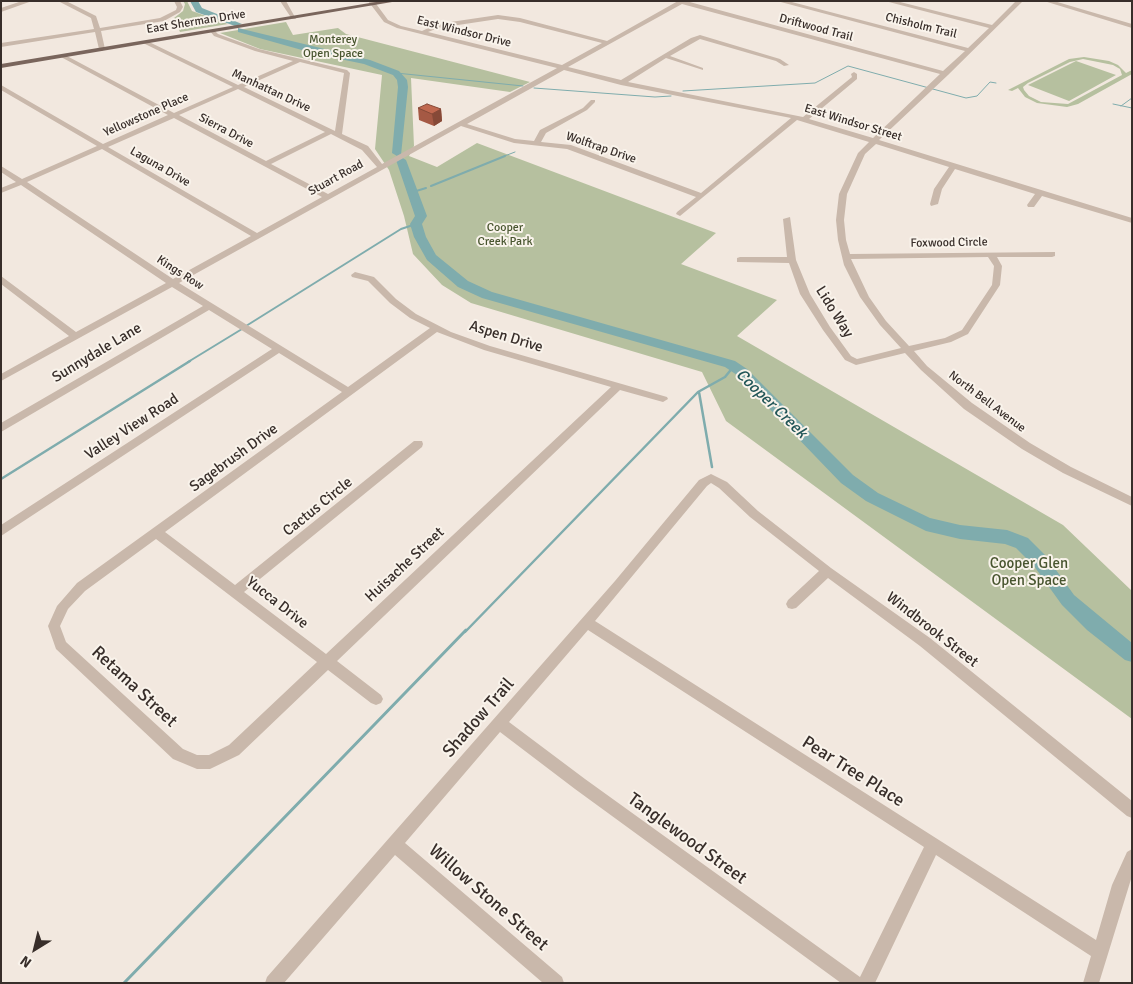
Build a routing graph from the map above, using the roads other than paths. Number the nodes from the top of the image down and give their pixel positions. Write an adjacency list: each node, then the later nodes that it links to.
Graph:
1 (29, 1): 12 (street)
2 (61, 1): 18 (street)
3 (177, 1): 18 (street)
4 (282, 1): 13 (street)
5 (395, 1): 11 (main road, East Sherman Drive)
6 (780, 1): 25 (street, Chisholm Trail)
7 (888, 1): 17 (street)
8 (1020, 1): 17 (street, North Bell Avenue)
9 (1047, 1): 15 (street)
10 (682, 2): 22 (street, Stuart Road); 34 (street, Driftwood Trail)
11 (372, 3): 13 (main road, East Sherman Drive); 20 (street, East Windsor Drive)
12 (1, 10)
13 (294, 18): 19 (main road, East Sherman Drive)
14 (558, 20): 16 (street)
15 (1132, 26)
16 (546, 27): 20 (street); 22 (street)
17 (992, 27): 25 (street, North Bell Avenue)
18 (97, 30): 23 (street); 24 (street)
19 (213, 31): 21 (main road, East Sherman Drive); 28 (street)
20 (422, 33): 31 (street, East Windsor Drive)
21 (145, 42): 24 (main road, East Sherman Drive); 37 (street, Manhattan Drive)
22 (609, 43): 31 (street, Stuart Road)
23 (1, 45)
24 (102, 49): 26 (main road, East Sherman Drive)
25 (970, 50): 34 (street, North Bell Avenue)
26 (63, 56): 30 (main road, East Sherman Drive); 39 (street, Sierra Drive)
27 (665, 56): 29 (street); 32 (street); 35 (street)
28 (300, 60): 37 (street, Yellowstone Place); 42 (street)
29 (786, 65)
30 (1, 66)
31 (562, 69): 35 (street, East Windsor Street); 41 (street, Stuart Road)
32 (701, 69)
33 (854, 74): 40 (street)
34 (946, 74): 43 (street, North Bell Avenue)
35 (621, 83): 40 (street, East Windsor Street)
36 (1, 87): 45 (street, Laguna Drive)
37 (238, 88): 39 (street, Yellowstone Place); 42 (street, Manhattan Drive)
38 (593, 101): 44 (street)
39 (174, 116): 45 (street, Yellowstone Place); 46 (street, Sierra Drive)
40 (800, 119): 43 (street, East Windsor Street); 53 (street)
41 (461, 124): 44 (street, Wolftrap Drive); 48 (street, Stuart Road)
42 (334, 134): 46 (street); 48 (street, Manhattan Drive)
43 (873, 142): 47 (street, East Windsor Street); 63 (street, North Bell Avenue)
44 (537, 143): 53 (street, Wolftrap Drive)
45 (104, 146): 50 (street, Yellowstone Place); 60 (street, Laguna Drive)
46 (266, 164): 54 (street, Sierra Drive)
47 (953, 166): 52 (street, East Windsor Street); 55 (street)
48 (381, 167): 54 (street, Stuart Road)
49 (1, 168): 50 (street, Kings Row)
50 (23, 182): 51 (street, Yellowstone Place); 68 (street, Kings Row)
51 (1, 191)
52 (1040, 192): 56 (street); 59 (street, East Windsor Street)
53 (702, 196): 57 (street)
54 (327, 197): 60 (street, Stuart Road)
55 (934, 204)
56 (1031, 205)
57 (680, 214)
58 (787, 218): 65 (street, Lido Way)
59 (1132, 221)
60 (256, 236): 68 (street, Stuart Road)
61 (1052, 254): 62 (street, Foxwood Circle)
62 (991, 255): 63 (street, Foxwood Circle); 73 (street, Lido Way)
63 (845, 257): 73 (street, North Bell Avenue)
64 (740, 260): 65 (street)
65 (792, 260): 73 (street, Lido Way)
66 (355, 275): 70 (street, Aspen Drive)
67 (1, 278): 71 (street)
68 (172, 283): 69 (street, Kings Row); 71 (street, Stuart Road)
69 (209, 306): 72 (street, Kings Row); 78 (street, Sunnydale Lane)
70 (435, 329): 75 (street, Aspen Drive); 76 (street, Sagebrush Drive)
71 (76, 337): 74 (street, Stuart Road)
72 (279, 349): 76 (street, Kings Row); 82 (street, Valley View Road)
73 (907, 350): 81 (street, North Bell Avenue)
74 (1, 378)
75 (618, 386): 77 (street, Aspen Drive); 89 (street, Huisache Street)
76 (349, 392): 83 (street, Sagebrush Drive)
77 (663, 399)
78 (1, 428)
79 (418, 444): 85 (street, Cactus Circle)
80 (711, 478): 84 (street, Windbrook Street); 88 (street, Shadow Trail)
81 (1132, 502)
82 (1, 531)
83 (157, 533): 85 (street, Yucca Drive); 87 (street, Sagebrush Drive)
84 (827, 571): 86 (street); 93 (street, Windbrook Street)
85 (236, 591): 89 (street, Yucca Drive)
86 (792, 604)
87 (58, 616): 92 (street, Retama Street)
88 (586, 622): 91 (street, Shadow Trail); 95 (street, Pear Tree Place)
89 (326, 661): 90 (street, Yucca Drive); 92 (street, Huisache Street)
90 (376, 699)
91 (500, 723): 94 (street, Shadow Trail); 100 (street, Tanglewood Street)
92 (210, 762)
93 (1132, 811)
94 (394, 844): 98 (street, Shadow Trail); 99 (street, Willow Stone Street)
95 (933, 845): 97 (street, Pear Tree Place); 101 (street)
96 (1132, 857): 97 (street)
97 (1100, 952): 102 (street)
98 (273, 983)
99 (556, 983)
100 (855, 983)
101 (866, 983)
102 (1091, 983)

